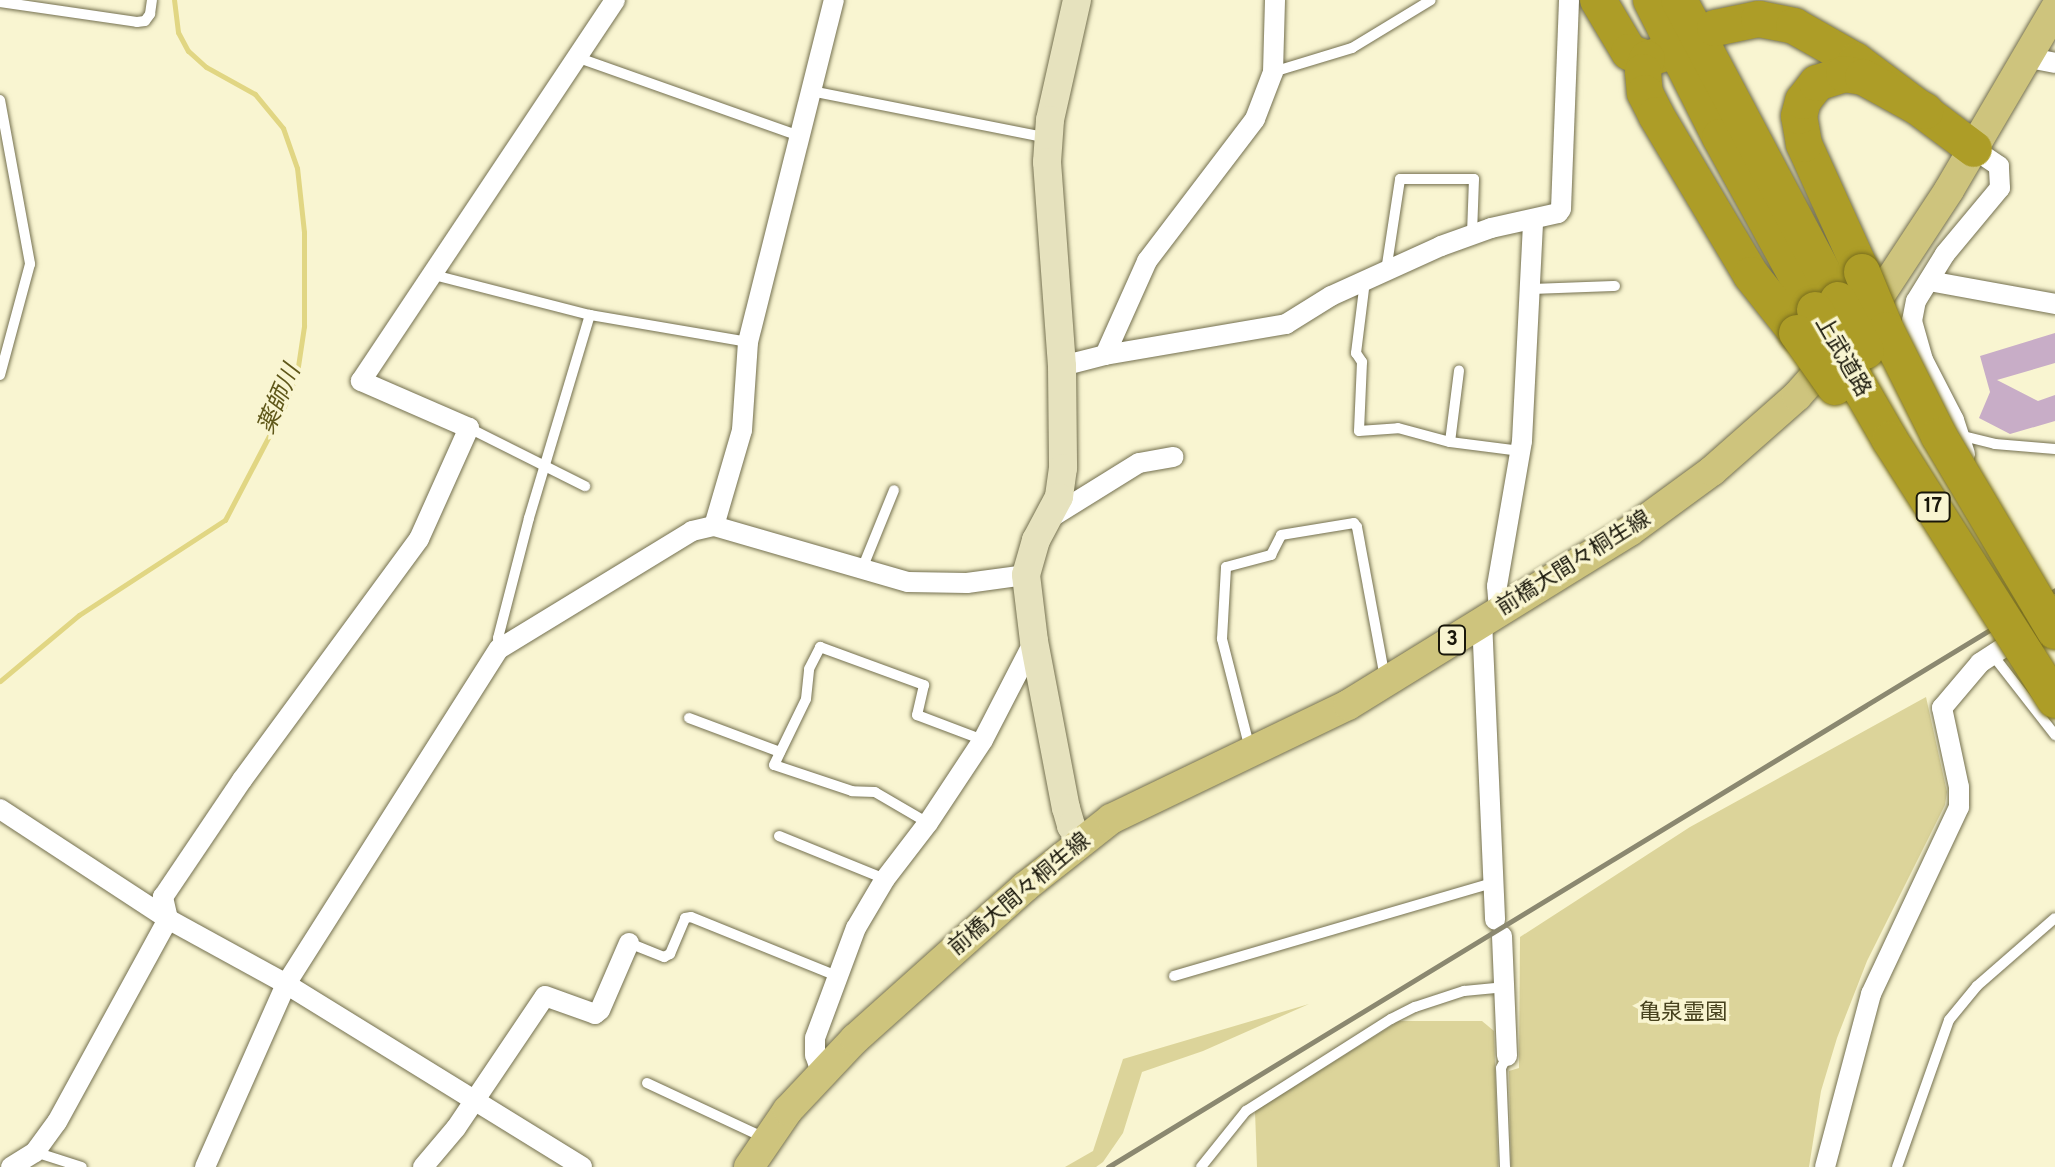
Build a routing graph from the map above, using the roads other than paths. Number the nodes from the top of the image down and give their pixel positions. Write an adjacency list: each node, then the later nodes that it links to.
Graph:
1 (152, 0): 11 (lane)
2 (615, 0): 16 (street)
3 (834, 0): 19 (street)
4 (1077, 0): 23 (street)
5 (1275, 0): 18 (street)
6 (1431, 0): 18 (lane)
7 (1569, 0): 25 (street)
8 (1598, 0): 34 (highway)
9 (1651, 0): 34 (highway, 上武道路 / 17)
10 (1679, 0): 34 (highway, 上武道路 / 17)
11 (0, 2)
12 (1751, 9): 14 (highway); 21 (highway)
13 (2055, 9): 15 (main road, 前橋大間々桐生線 / 3)
14 (1715, 28)
15 (2025, 57): 17 (street); 24 (main road, 前橋大間々桐生線 / 3)
16 (579, 58): 22 (lane); 28 (street)
17 (2055, 63)
18 (1273, 72): 37 (street)
19 (811, 91): 22 (street); 23 (lane)
20 (0, 100): 40 (lane)
21 (1925, 111): 24 (highway); 57 (highway, bridge)
22 (799, 136): 36 (street)
23 (1049, 138): 38 (street)
24 (1974, 149): 30 (street); 56 (main road, 前橋大間々桐生線 / 3)
25 (1533, 221): 26 (street); 32 (street)
26 (1472, 234): 27 (street); 27 (lane)
27 (1386, 271): 29 (street)
28 (430, 274): 35 (lane); 41 (street)
29 (1365, 281): 37 (street); 43 (lane)
30 (1929, 281): 33 (street); 42 (street)
31 (1615, 286): 32 (lane)
32 (1530, 289): 45 (street)
33 (2055, 304)
34 (1817, 314): 61 (highway, bridge); 61 (highway, 上武道路 / 17, bridge)
35 (590, 315): 36 (lane); 47 (lane)
36 (748, 342): 52 (street)
37 (1105, 355): 38 (street)
38 (1062, 366): 51 (street)
39 (1459, 371): 43 (lane)
40 (0, 375)
41 (469, 428): 47 (lane); 75 (street)
42 (1957, 434): 44 (lane); 48 (street)
43 (1450, 442): 45 (lane)
44 (2055, 449)
45 (1520, 451): 56 (street)
46 (1173, 457): 51 (street)
47 (545, 464): 49 (lane); 59 (lane)
48 (1977, 479)
49 (585, 486)
50 (894, 490): 53 (lane)
51 (1047, 520): 54 (street)
52 (714, 526): 53 (street); 59 (street)
53 (862, 569): 54 (street)
54 (1026, 575): 58 (street)
55 (2055, 614): 60 (street)
56 (1491, 615): 62 (main road, 前橋大間々桐生線 / 3); 73 (street)
57 (2055, 631)
58 (1034, 641): 65 (street); 71 (street)
59 (499, 649): 79 (street)
60 (1992, 654): 64 (lane); 95 (street)
61 (2049, 677)
62 (1387, 684): 67 (main road, 前橋大間々桐生線 / 3); 67 (lane)
63 (689, 718): 66 (lane)
64 (2055, 735)
65 (983, 740): 66 (lane); 69 (street)
66 (780, 752): 69 (lane)
67 (1251, 753): 71 (main road, 前橋大間々桐生線 / 3)
68 (0, 809): 75 (street)
69 (928, 823): 72 (street)
70 (779, 836): 72 (lane)
71 (1081, 841): 82 (main road, 前橋大間々桐生線 / 3)
72 (885, 879): 77 (street)
73 (1492, 883): 78 (lane); 80 (street)
74 (2055, 918): 96 (lane)
75 (168, 919): 79 (street); 86 (street)
76 (629, 943): 77 (lane); 84 (street)
77 (837, 976): 82 (street)
78 (1174, 976)
79 (286, 984): 84 (street); 89 (street)
80 (1506, 987): 81 (street); 93 (lane)
81 (1507, 1056): 94 (lane)
82 (821, 1072): 85 (main road, 前橋大間々桐生線 / 3)
83 (647, 1083): 85 (lane)
84 (475, 1101): 90 (street); 91 (street)
85 (767, 1140): 92 (main road, 前橋大間々桐生線 / 3)
86 (35, 1152): 87 (street); 88 (lane)
87 (11, 1167)
88 (82, 1167)
89 (205, 1167)
90 (423, 1167)
91 (582, 1167)
92 (749, 1167)
93 (1201, 1167)
94 (1505, 1167)
95 (1825, 1167)
96 (1897, 1167)

